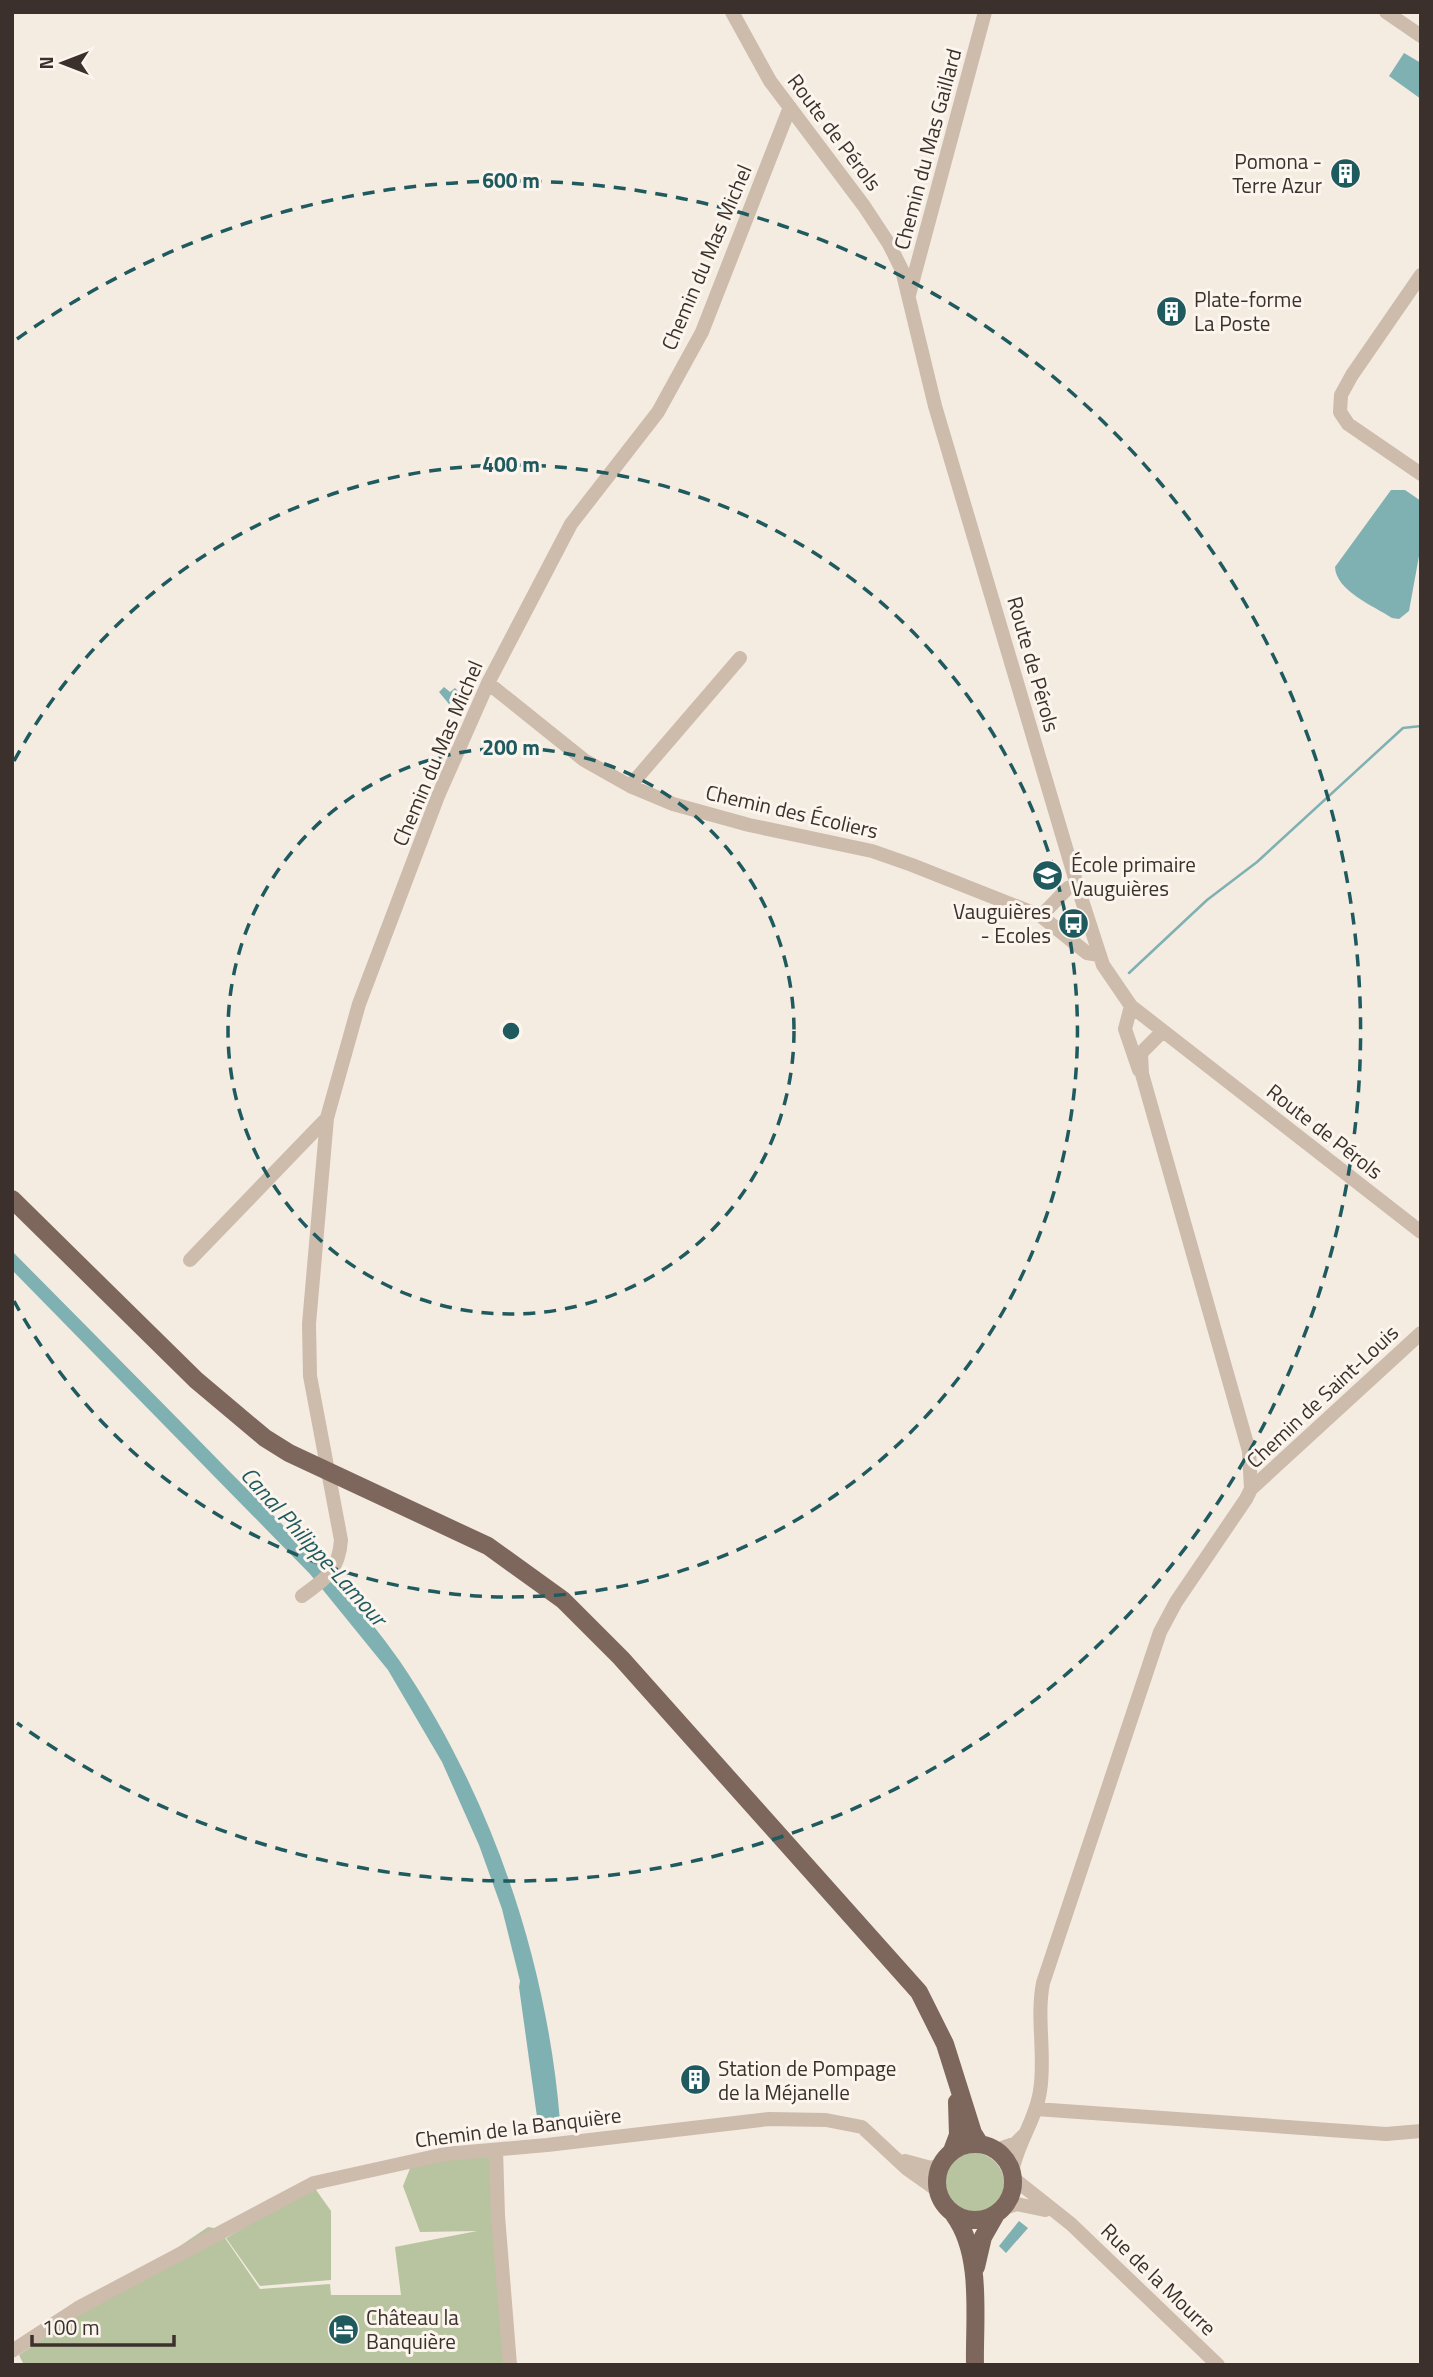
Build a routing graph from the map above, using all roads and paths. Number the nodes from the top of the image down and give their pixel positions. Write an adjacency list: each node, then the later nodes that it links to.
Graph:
1 (732, 12): 5 (street, Route de Pérols)
2 (985, 12): 7 (street, Chemin du Mas Gaillard)
3 (1386, 12): 4 (street)
4 (1421, 36)
5 (790, 107): 7 (street, Route de Pérols); 10 (street, Chemin du Mas Michel)
6 (1421, 275): 8 (street)
7 (909, 296): 12 (street, Route de Pérols)
8 (1421, 474)
9 (740, 659): 11 (street)
10 (488, 683): 11 (street, Chemin des Écoliers); 18 (street, Chemin du Mas Michel)
11 (629, 786): 13 (street, Chemin des Écoliers)
12 (1077, 886): 13 (street); 14 (street, Route de Pérols)
13 (1041, 916): 14 (street, Chemin des Écoliers)
14 (1099, 955): 15 (street, Route de Pérols)
15 (1131, 1006): 16 (street, Route de Pérols); 17 (street)
16 (1163, 1031): 17 (street); 20 (street, Route de Pérols)
17 (1142, 1074): 24 (street)
18 (327, 1118): 21 (street); 23 (street, Chemin du Mas Michel)
19 (12, 1199): 23 (main road)
20 (1421, 1232)
21 (190, 1260)
22 (1421, 1333): 24 (street, Chemin de Saint-Louis)
23 (329, 1473): 25 (street, Chemin du Mas Michel); 26 (main road)
24 (1251, 1489): 27 (street, Chemin de Saint-Louis)
25 (302, 1596)
26 (954, 2074): 30 (main road); 33 (main road)
27 (1036, 2109): 28 (street, Chemin de Saint-Louis); 29 (street)
28 (1027, 2131): 30 (street); 34 (street, Chemin de Saint-Louis)
29 (1421, 2131)
30 (988, 2147): 33 (main road); 34 (main road)
31 (496, 2150): 32 (street, Chemin de la Banquière); 40 (street, Chemin de la Banquière); 41 (street)
32 (895, 2155): 33 (street, Chemin de la Banquière); 35 (street, Chemin de la Banquière)
33 (946, 2158): 35 (main road)
34 (1013, 2176): 36 (main road); 38 (street, Rue de la Mourre)
35 (937, 2190): 37 (main road)
36 (999, 2212): 37 (main road); 38 (street, Rue de la Mourre); 39 (main road)
37 (954, 2215): 39 (main road)
38 (1071, 2224): 43 (street, Rue de la Mourre)
39 (974, 2288): 42 (main road)
40 (12, 2351)
41 (510, 2365)
42 (975, 2365)
43 (1218, 2365)

